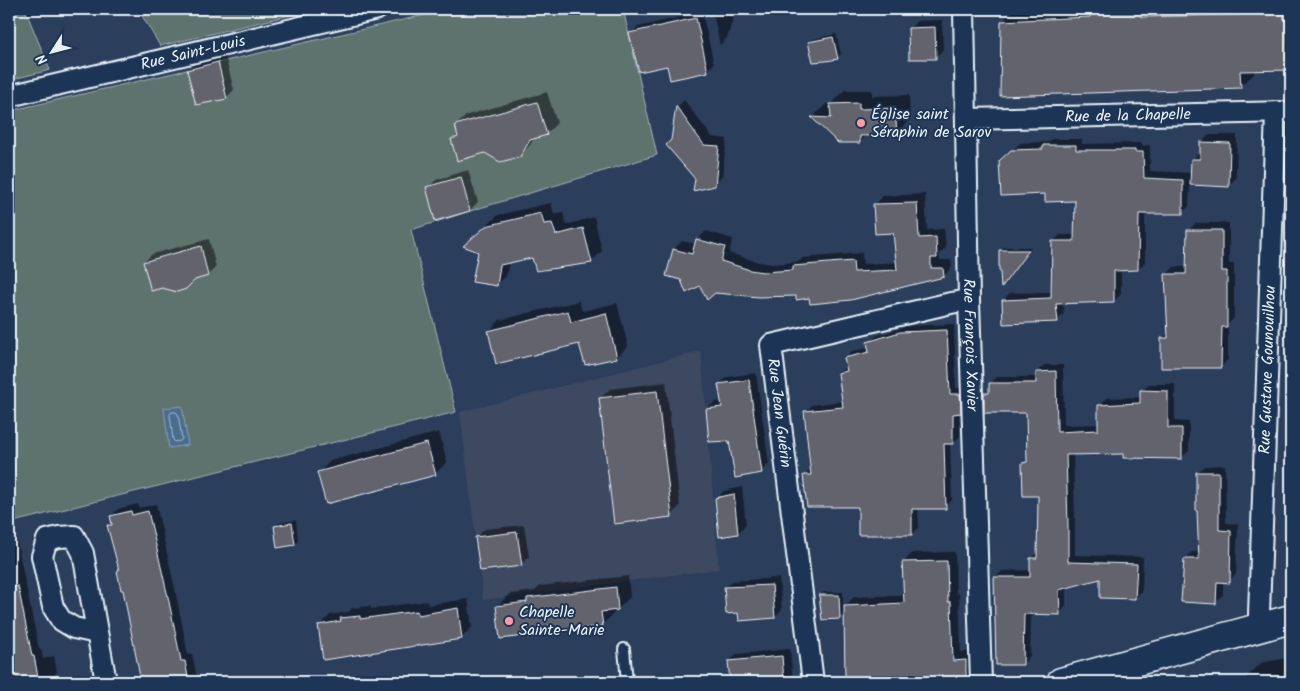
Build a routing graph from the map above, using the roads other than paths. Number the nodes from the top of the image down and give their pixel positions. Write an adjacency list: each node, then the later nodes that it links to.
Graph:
1 (376, 9): 3 (street, Rue Saint-Louis)
2 (964, 9): 5 (street, Rue François Xavier)
3 (9, 96)
4 (1283, 112): 5 (street, Rue de la Chapelle); 8 (street, Rue Gustave Gounouilhou)
5 (966, 120): 6 (street, Rue François Xavier)
6 (969, 300): 13 (street, Rue Jean Guérin); 14 (street, Rue François Xavier)
7 (1291, 620): 8 (main road)
8 (1263, 627): 15 (main road)
9 (97, 633): 11 (street)
10 (624, 649): 12 (lane)
11 (106, 682)
12 (627, 682)
13 (813, 682)
14 (982, 682)
15 (1061, 682)

